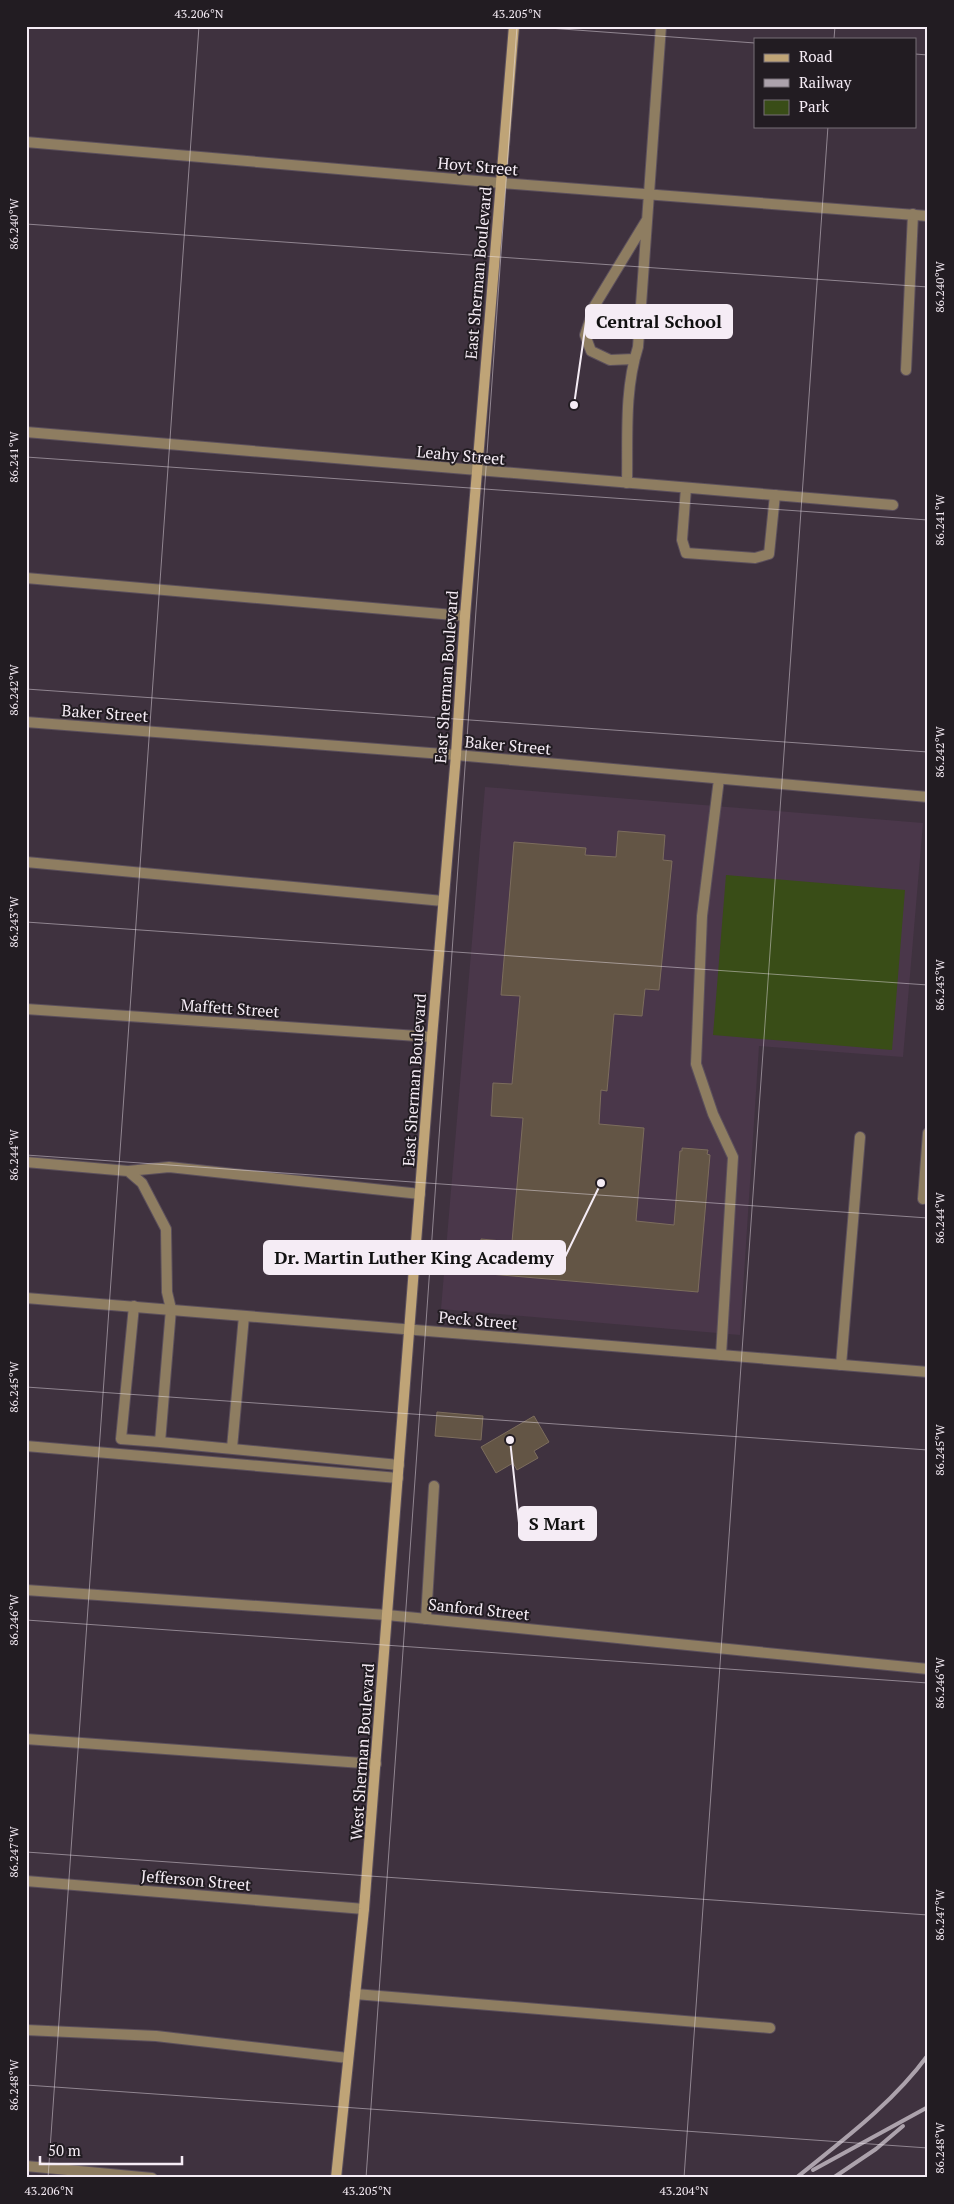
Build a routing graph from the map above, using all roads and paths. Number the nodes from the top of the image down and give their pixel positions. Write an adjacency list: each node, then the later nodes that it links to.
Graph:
1 (514, 26): 4 (main road, East Sherman Boulevard)
2 (661, 26): 5 (street)
3 (26, 142): 4 (street, Hoyt Street)
4 (500, 183): 5 (street, Hoyt Street); 12 (main road, East Sherman Boulevard)
5 (650, 194): 6 (street, Hoyt Street); 8 (street)
6 (913, 214): 7 (street, Hoyt Street); 10 (street)
7 (928, 216)
8 (647, 220): 9 (street); 9 (street)
9 (634, 359): 13 (street)
10 (906, 370)
11 (26, 432): 12 (street, Leahy Street)
12 (476, 471): 13 (street, Leahy Street); 18 (main road, East Sherman Boulevard)
13 (627, 483): 14 (street, Leahy Street)
14 (686, 488): 15 (street, Leahy Street); 15 (street)
15 (775, 496): 16 (street, Leahy Street)
16 (893, 505)
17 (26, 578): 18 (street)
18 (464, 616): 20 (main road, East Sherman Boulevard)
19 (26, 722): 20 (street, Baker Street)
20 (456, 755): 21 (street, Baker Street); 24 (main road, East Sherman Boulevard)
21 (719, 779): 22 (street, Baker Street); 38 (street)
22 (928, 797)
23 (26, 862): 24 (street)
24 (443, 901): 26 (main road, East Sherman Boulevard)
25 (26, 1010): 26 (street, Maffett Street)
26 (432, 1037): 31 (main road, East Sherman Boulevard)
27 (928, 1133): 32 (street)
28 (860, 1137): 39 (street)
29 (26, 1162): 30 (street)
30 (128, 1171): 31 (street); 35 (street)
31 (420, 1194): 37 (main road, East Sherman Boulevard)
32 (923, 1199)
33 (26, 1298): 34 (street, Peck Street)
34 (134, 1306): 35 (street, Peck Street); 41 (street)
35 (171, 1309): 36 (street, Peck Street); 41 (street)
36 (244, 1316): 37 (street, Peck Street); 43 (street)
37 (410, 1329): 38 (street, Peck Street); 44 (main road, West Sherman Boulevard)
38 (721, 1355): 39 (street, Peck Street)
39 (841, 1365): 40 (street, Peck Street)
40 (928, 1372)
41 (160, 1442): 43 (street)
42 (26, 1446): 45 (street)
43 (232, 1448): 44 (street)
44 (399, 1465): 45 (main road, West Sherman Boulevard)
45 (398, 1478): 48 (main road, West Sherman Boulevard)
46 (434, 1486): 49 (street)
47 (26, 1590): 48 (street, Sanford Street)
48 (387, 1615): 49 (street, Sanford Street); 52 (main road, West Sherman Boulevard)
49 (426, 1619): 50 (street, Sanford Street)
50 (928, 1669)
51 (26, 1739): 52 (street)
52 (376, 1764): 54 (main road, West Sherman Boulevard)
53 (26, 1881): 54 (street, Jefferson Street)
54 (364, 1909): 55 (main road, West Sherman Boulevard)
55 (355, 1994): 56 (street); 58 (main road, West Sherman Boulevard)
56 (770, 2028)
57 (26, 2030): 58 (street)
58 (348, 2058): 61 (main road, West Sherman Boulevard)
59 (26, 2166): 60 (street)
60 (152, 2178)
61 (336, 2178)

